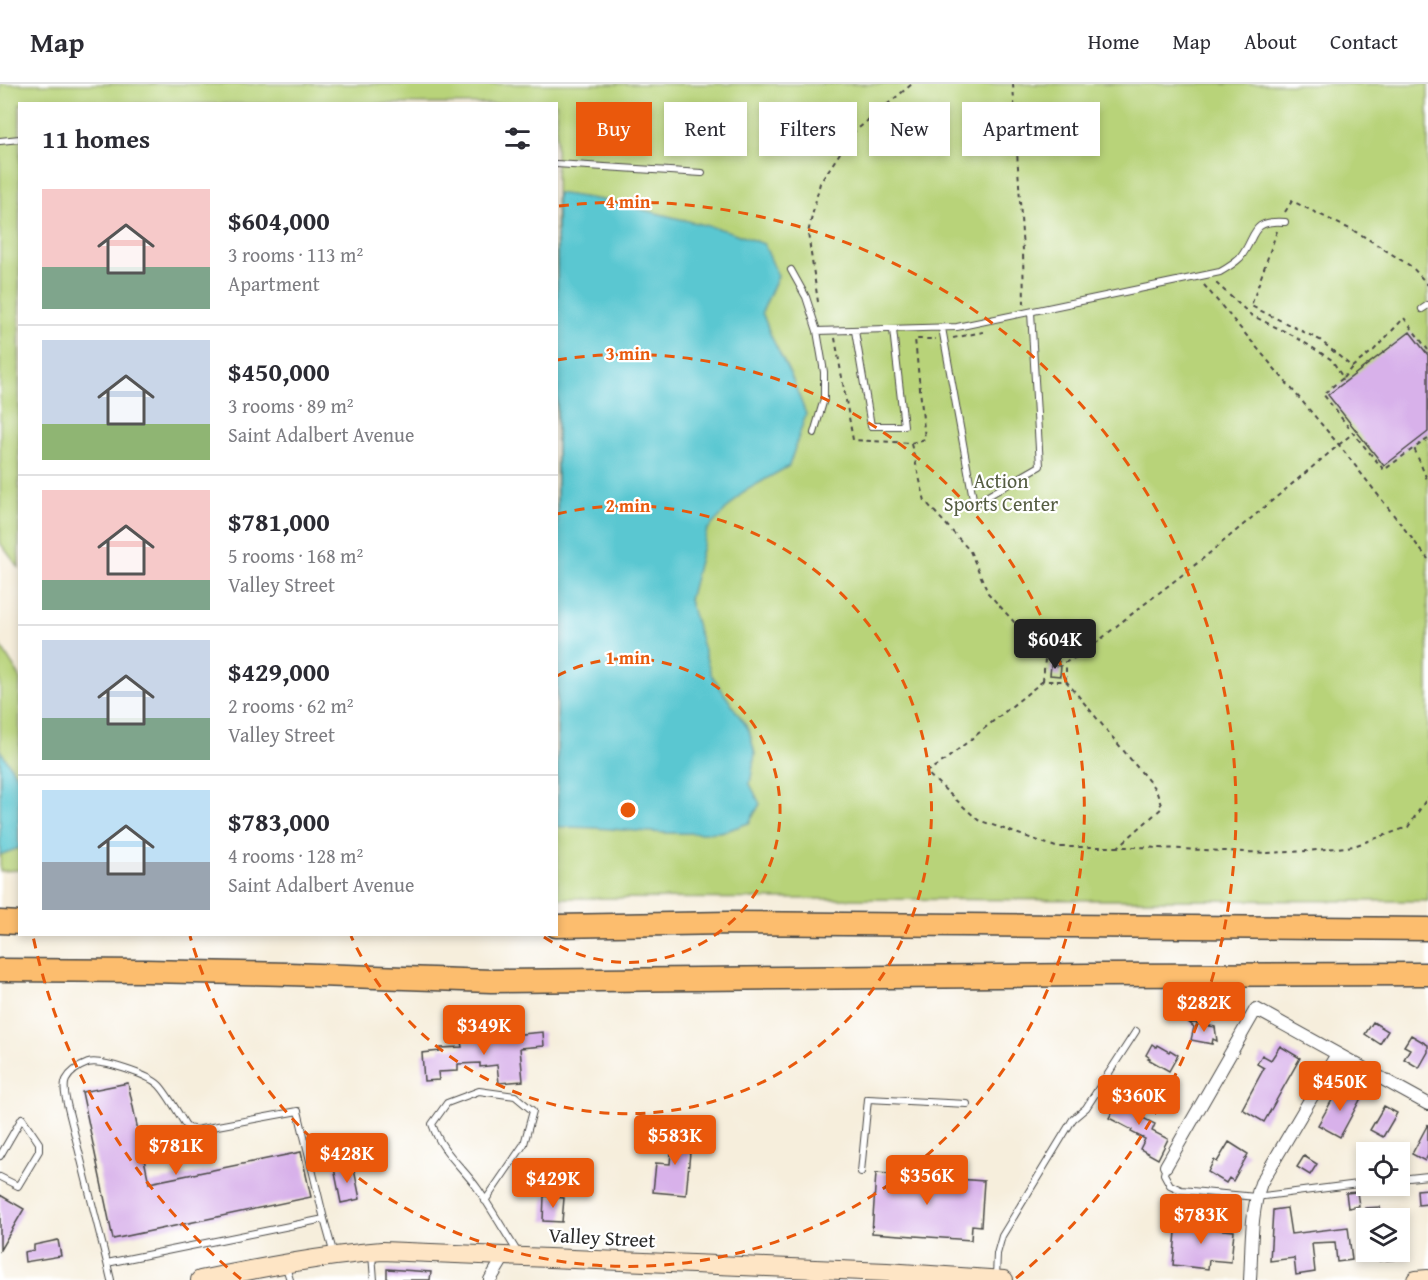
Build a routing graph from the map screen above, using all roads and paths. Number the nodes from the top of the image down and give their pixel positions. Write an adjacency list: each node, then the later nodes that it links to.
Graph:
1 (912, 84): 14 (path)
2 (1013, 84): 13 (path)
3 (18, 139): 4 (lane)
4 (0, 141)
5 (558, 164): 6 (lane)
6 (702, 173)
7 (1284, 220): 12 (path); 15 (lane)
8 (1271, 230): 23 (path)
9 (791, 270): 18 (lane)
10 (1214, 280): 24 (path)
11 (1203, 283): 28 (path)
12 (1428, 285)
13 (1024, 305)
14 (820, 311)
15 (1031, 312): 16 (lane); 21 (lane)
16 (942, 328): 17 (lane); 21 (lane)
17 (893, 330): 19 (lane); 19 (lane)
18 (818, 331): 19 (lane); 25 (lane)
19 (855, 331)
20 (983, 332): 21 (path)
21 (944, 338): 32 (path)
22 (1428, 350): 23 (path)
23 (1352, 367): 24 (path)
24 (1343, 378): 26 (path)
25 (814, 433)
26 (1353, 433): 28 (path); 29 (path)
27 (1428, 439): 29 (path)
28 (1339, 445): 31 (path); 33 (path)
29 (1414, 448): 30 (path)
30 (1428, 482)
31 (1428, 559)
32 (1045, 658): 33 (path); 34 (path)
33 (1066, 662): 35 (path)
34 (1043, 681): 35 (path); 37 (path)
35 (1066, 681): 37 (path)
36 (1428, 797): 37 (path)
37 (1118, 847)
38 (1428, 914): 42 (highway)
39 (0, 922): 40 (highway)
40 (18, 923)
41 (558, 926): 42 (highway)
42 (1216, 928): 43 (highway)
43 (1428, 929)
44 (0, 970): 45 (highway)
45 (1428, 975)
46 (1137, 1031): 71 (lane)
47 (1337, 1054): 49 (street); 51 (street); 57 (street)
48 (967, 1104): 52 (lane)
49 (1428, 1104)
50 (0, 1156): 54 (lane)
51 (1166, 1166): 57 (lane)
52 (861, 1172)
53 (1428, 1176): 55 (lane)
54 (0, 1177)
55 (1410, 1178)
56 (1356, 1184): 57 (lane)
57 (1256, 1197): 73 (street)
58 (485, 1201): 58 (lane); 62 (lane)
59 (324, 1220): 61 (lane); 63 (lane); 63 (lane)
60 (372, 1252): 61 (street, Valley Street); 62 (street, Valley Street); 69 (lane)
61 (334, 1256): 64 (street, Valley Street)
62 (513, 1256): 70 (street); 71 (street, Valley Street)
63 (107, 1263): 67 (lane)
64 (288, 1272): 65 (street, Valley Street)
65 (240, 1276): 68 (street, Valley Street)
66 (1428, 1279): 74 (street)
67 (111, 1280)
68 (200, 1280)
69 (374, 1280)
70 (490, 1280)
71 (995, 1280): 72 (street, Valley Street)
72 (1004, 1280)
73 (1250, 1280)
74 (1416, 1280)

